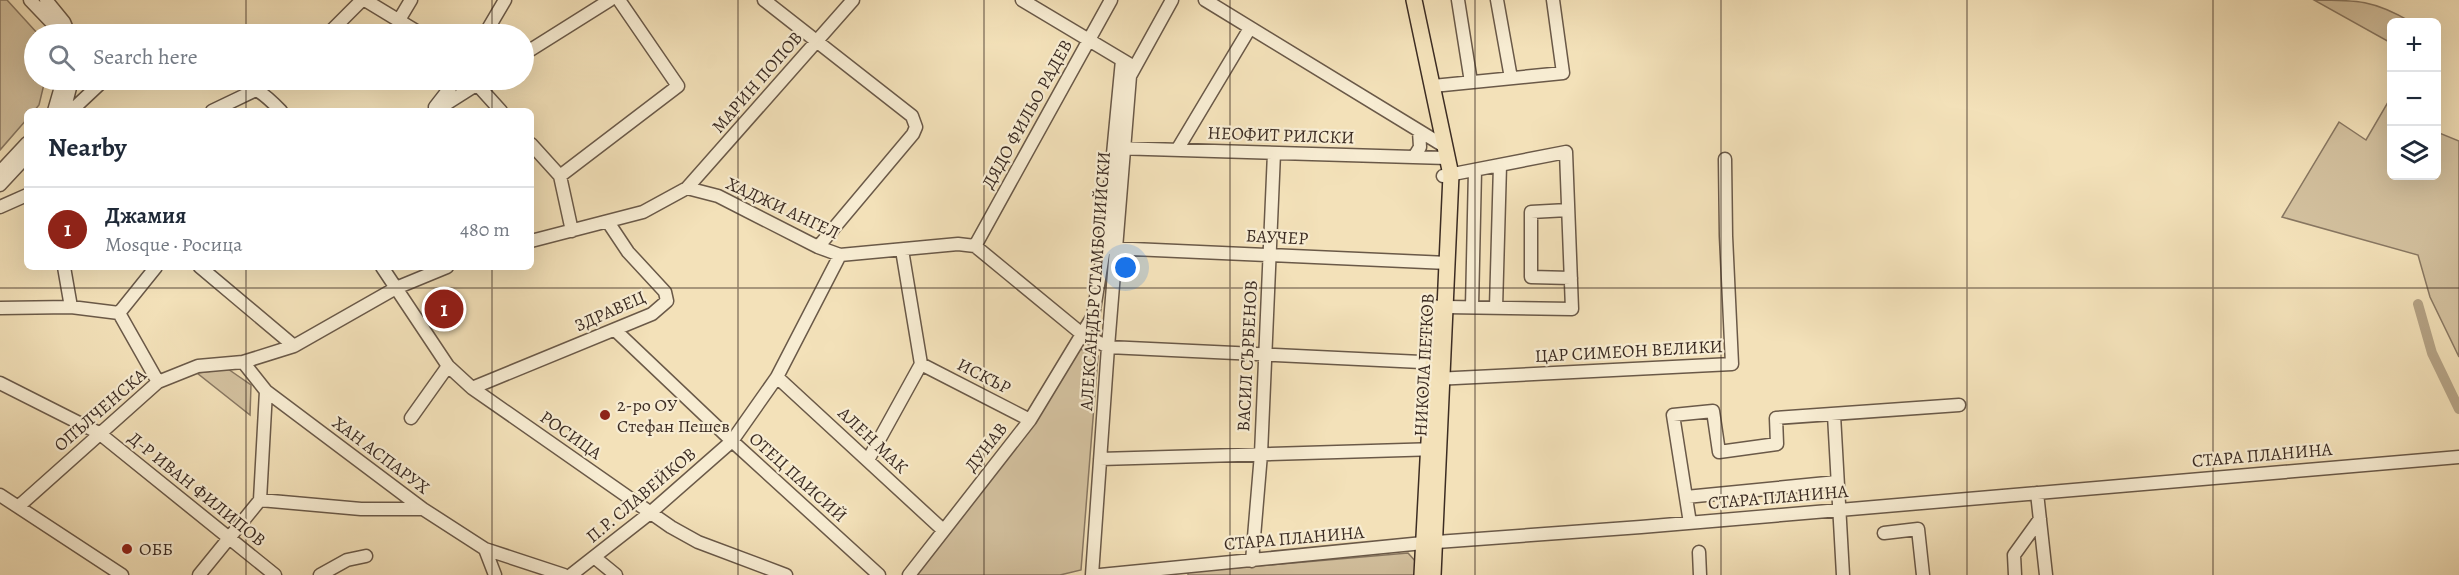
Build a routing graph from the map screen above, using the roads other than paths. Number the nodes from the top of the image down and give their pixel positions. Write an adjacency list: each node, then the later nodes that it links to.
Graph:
1 (30, 0): 19 (street)
2 (363, 0): 18 (street); 22 (street)
3 (411, 0): 18 (street)
4 (505, 0): 24 (street)
5 (610, 0): 28 (street)
6 (619, 0): 64 (street)
7 (764, 0): 27 (street)
8 (853, 0): 27 (street, МАРИН ПОПОВ)
9 (1022, 0): 26 (street)
10 (1110, 0): 26 (street, ДЯДО ФИЛЬО РАДЕВ)
11 (1172, 0): 30 (street, АЛЕКСАНДЪР СТАМБОЛИЙСКИ)
12 (1205, 0): 25 (street)
13 (1414, 0): 33 (main road, НИКОЛА ПЕТКОВ)
14 (1458, 0): 32 (street)
15 (1497, 0): 31 (street)
16 (1553, 0): 31 (street)
17 (49, 3): 20 (street); 21 (street)
18 (399, 20): 23 (street)
19 (53, 24)
20 (65, 24)
21 (69, 24)
22 (338, 24)
23 (405, 24)
24 (491, 24)
25 (1250, 28): 50 (street); 54 (street)
26 (1089, 40): 29 (street); 73 (street, ДЯДО ФИЛЬО РАДЕВ)
27 (816, 42): 66 (street, МАРИН ПОПОВ); 74 (street)
28 (534, 48)
29 (1122, 60): 30 (street); 53 (street, АЛЕКСАНДЪР СТАМБОЛИЙСКИ)
30 (1134, 67): 53 (street, АЛЕКСАНДЪР СТАМБОЛИЙСКИ)
31 (1511, 78): 32 (street)
32 (1471, 82): 33 (street)
33 (1433, 86): 55 (main road, НИКОЛА ПЕТКОВ)
34 (60, 90): 42 (street)
35 (69, 90): 43 (street)
36 (93, 90): 44 (street)
37 (256, 90): 45 (street)
38 (259, 90): 46 (street)
39 (449, 90): 47 (street)
40 (464, 90): 48 (street)
41 (485, 90): 49 (street)
42 (55, 108)
43 (65, 108)
44 (74, 108)
45 (219, 108)
46 (278, 108)
47 (435, 108)
48 (438, 108)
49 (499, 108)
50 (1419, 131): 55 (street); 57 (street)
51 (24, 146): 62 (street)
52 (534, 147): 64 (street)
53 (1118, 148): 54 (street, НЕОФИТ РИЛСКИ); 75 (street, АЛЕКСАНДЪР СТАМБОЛИЙСКИ)
54 (1177, 150): 56 (street, НЕОФИТ РИЛСКИ)
55 (1445, 152): 57 (street, НЕОФИТ РИЛСКИ); 63 (main road, НИКОЛА ПЕТКОВ)
56 (1274, 153): 57 (street, НЕОФИТ РИЛСКИ); 78 (street, ВАСИЛ СЪРБЕНОВ)
57 (1414, 157)
58 (24, 159): 65 (street)
59 (1725, 159): 103 (street, ЦАР СИМЕОН ВЕЛИКИ)
60 (1500, 165): 61 (street); 69 (street); 91 (street)
61 (1475, 170): 63 (street); 89 (street)
62 (0, 172)
63 (1447, 175): 79 (main road, НИКОЛА ПЕТКОВ)
64 (560, 176): 71 (street)
65 (0, 185)
66 (687, 188): 70 (street); 74 (street, ХАДЖИ АНГЕЛ)
67 (24, 196): 68 (street)
68 (0, 207)
69 (1568, 210): 85 (street); 85 (street)
70 (608, 222): 71 (street); 93 (street, ЗДРАВЕЦ)
71 (572, 231): 72 (street)
72 (534, 241)
73 (975, 246): 76 (street, ХАДЖИ АНГЕЛ); 94 (street)
74 (818, 247): 77 (street, ХАДЖИ АНГЕЛ)
75 (1110, 248): 78 (street, БАУЧЕР); 94 (street, АЛЕКСАНДЪР СТАМБОЛИЙСКИ); 96 (street, АЛЕКСАНДЪР СТАМБОЛИЙСКИ)
76 (902, 250): 77 (street, ХАДЖИ АНГЕЛ); 100 (street)
77 (840, 255): 102 (street, П.Р. СЛАВЕЙКОВ)
78 (1270, 255): 79 (street, БАУЧЕР); 97 (street, ВАСИЛ СЪРБЕНОВ)
79 (1443, 262): 88 (main road, НИКОЛА ПЕТКОВ); 99 (main road, НИКОЛА ПЕТКОВ)
80 (64, 270): 87 (street)
81 (154, 270): 92 (street)
82 (204, 270): 95 (street)
83 (384, 270): 86 (street, РОСИЦА)
84 (440, 270): 86 (street, ОПЪЛЧЕНСКА)
85 (1571, 278): 91 (street)
86 (396, 288): 95 (street, ОПЪЛЧЕНСКА); 101 (street, РОСИЦА)
87 (71, 307): 90 (street); 92 (street)
88 (1446, 307): 89 (street); 99 (main road, НИКОЛА ПЕТКОВ)
89 (1472, 307): 91 (street)
90 (0, 308)
91 (1496, 308)
92 (119, 313): 104 (street)
93 (615, 330): 106 (street, ЗДРАВЕЦ); 113 (street, ОТЕЦ ПАИСИЙ)
94 (1082, 334): 96 (street); 111 (street, ДУНАВ)
95 (294, 346): 98 (street, ОПЪЛЧЕНСКА)
96 (1112, 347): 97 (street); 117 (street, АЛЕКСАНДЪР СТАМБОЛИЙСКИ)
97 (1265, 356): 99 (street); 115 (street, ВАСИЛ СЪРБЕНОВ)
98 (243, 362): 104 (street, ОПЪЛЧЕНСКА); 107 (street, ХАН АСПАРУХ)
99 (1438, 362): 103 (main road, НИКОЛА ПЕТКОВ)
100 (921, 364): 111 (street, ИСКЪР); 118 (street)
101 (448, 366): 106 (street, РОСИЦА); 110 (street)
102 (777, 377): 113 (street, П.Р. СЛАВЕЙКОВ); 118 (street, АЛЕН МАК)
103 (1438, 379): 114 (main road, НИКОЛА ПЕТКОВ)
104 (158, 382): 112 (street, ОПЪЛЧЕНСКА)
105 (0, 383): 112 (street, Д-Р ИВАН ФИЛИПОВ)
106 (471, 387): 127 (street, РОСИЦА)
107 (266, 391): 123 (street); 125 (street, ХАН АСПАРУХ)
108 (1959, 405): 109 (street)
109 (1834, 415): 119 (street); 122 (street)
110 (411, 418)
111 (1030, 420): 130 (street, ДУНАВ)
112 (99, 433): 124 (street, ОПЪЛЧЕНСКА); 132 (street, Д-Р ИВАН ФИЛИПОВ)
113 (732, 441): 127 (street, П.Р. СЛАВЕЙКОВ); 148 (street, ОТЕЦ ПАИСИЙ)
114 (1434, 449): 115 (street); 133 (main road, НИКОЛА ПЕТКОВ)
115 (1261, 454): 117 (street); 138 (street, ВАСИЛ СЪРБЕНОВ)
116 (2459, 457): 120 (street, СТАРА ПЛАНИНА)
117 (1100, 459): 150 (street, АЛЕКСАНДЪР СТАМБОЛИЙСКИ)
118 (868, 460): 130 (street, АЛЕН МАК)
119 (1837, 482): 122 (street); 126 (street)
120 (2037, 493): 126 (street, СТАРА ПЛАНИНА); 128 (street)
121 (0, 495): 124 (street)
122 (1686, 497): 129 (street)
123 (260, 500): 125 (street); 132 (street)
124 (19, 506): 139 (street)
125 (423, 509): 134 (street, ХАН АСПАРУХ)
126 (1838, 510): 129 (street, СТАРА ПЛАНИНА); 155 (street)
127 (650, 513): 137 (street, П.Р. СЛАВЕЙКОВ); 147 (street, РОСИЦА)
128 (2040, 519): 157 (street); 158 (street)
129 (1690, 523): 133 (street, СТАРА ПЛАНИНА)
130 (943, 530): 149 (street, ДУНАВ)
131 (1884, 533): 156 (street)
132 (229, 538): 140 (street); 141 (street, Д-Р ИВАН ФИЛИПОВ)
133 (1428, 542): 138 (street, СТАРА ПЛАНИНА); 152 (main road, НИКОЛА ПЕТКОВ); 153 (main road, НИКОЛА ПЕТКОВ)
134 (484, 549): 143 (street); 144 (street, ХАН АСПАРУХ)
135 (1699, 552): 154 (street)
136 (366, 556): 142 (street)
137 (594, 557): 145 (street, П.Р. СЛАВЕЙКОВ); 146 (street)
138 (1252, 561): 151 (street, СТАРА ПЛАНИНА)
139 (122, 575)
140 (200, 575)
141 (275, 575)
142 (320, 575)
143 (495, 575)
144 (564, 575)
145 (572, 575)
146 (616, 575)
147 (786, 575)
148 (879, 575)
149 (909, 575)
150 (1092, 575)
151 (1100, 575)
152 (1422, 575)
153 (1433, 575)
154 (1700, 575)
155 (1843, 575)
156 (1923, 575)
157 (2015, 575)
158 (2046, 575)

